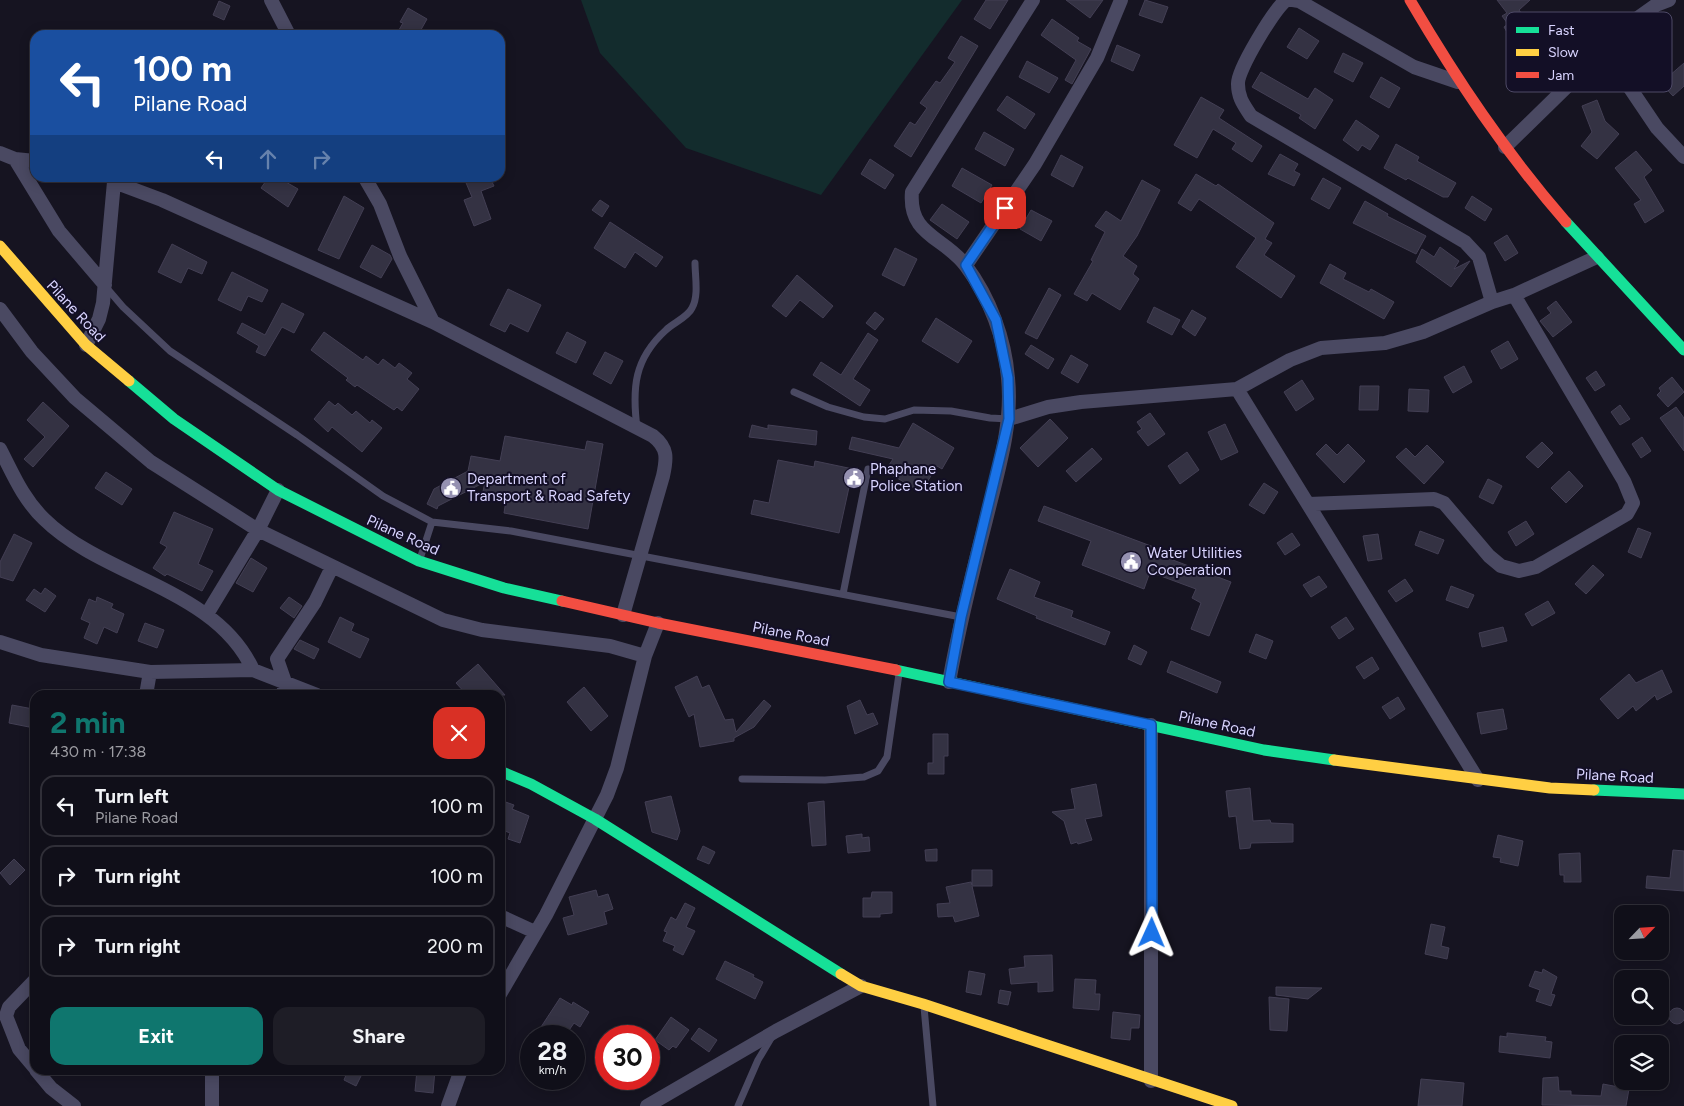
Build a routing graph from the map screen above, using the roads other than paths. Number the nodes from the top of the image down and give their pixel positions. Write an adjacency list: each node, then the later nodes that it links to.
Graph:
1 (271, 0): 10 (street)
2 (1033, 0): 25 (street)
3 (1121, 0): 25 (street)
4 (1286, 0): 28 (street)
5 (1293, 0): 11 (street)
6 (1410, 0): 11 (main road)
7 (1670, 0): 8 (street)
8 (1654, 3): 9 (street)
9 (1644, 12)
10 (286, 30)
11 (1458, 82): 14 (main road)
12 (1562, 92): 14 (street)
13 (1632, 92): 16 (street)
14 (1505, 147): 23 (main road)
15 (0, 153): 17 (street)
16 (1684, 157)
17 (15, 159): 18 (street); 26 (street)
18 (30, 160)
19 (110, 182): 26 (street)
20 (115, 182): 30 (street)
21 (367, 182): 30 (street)
22 (0, 246): 31 (main road, Pilane Road)
23 (1597, 257): 27 (street); 32 (main road)
24 (695, 263): 36 (lane)
25 (966, 265): 35 (street)
26 (105, 285): 31 (street); 41 (lane)
27 (1514, 295): 28 (street); 40 (street)
28 (1492, 302): 33 (street)
29 (0, 309): 42 (street)
30 (433, 322): 36 (street)
31 (86, 345): 39 (main road, Pilane Road)
32 (1684, 350)
33 (1237, 389): 35 (street); 40 (street)
34 (794, 392): 35 (lane)
35 (1009, 419): 49 (street)
36 (637, 429): 43 (street)
37 (0, 449): 47 (street)
38 (868, 469): 46 (lane)
39 (278, 490): 42 (street); 44 (main road, Pilane Road)
40 (1309, 504): 62 (street)
41 (432, 522): 43 (lane); 44 (lane)
42 (258, 530): 45 (street); 47 (street)
43 (642, 556): 46 (lane); 48 (street)
44 (419, 561): 48 (main road, Pilane Road)
45 (332, 566): 52 (street); 57 (street)
46 (843, 594): 49 (lane)
47 (207, 614): 53 (street)
48 (624, 615): 50 (main road, Pilane Road)
49 (961, 617): 56 (street)
50 (658, 623): 52 (street); 54 (main road, Pilane Road)
51 (0, 642): 55 (street)
52 (645, 656): 64 (street)
53 (253, 670): 55 (street); 57 (street)
54 (899, 671): 56 (main road, Pilane Road); 61 (lane)
55 (150, 672): 58 (street)
56 (949, 682): 59 (main road, Pilane Road)
57 (284, 688)
58 (147, 690)
59 (1151, 725): 62 (main road, Pilane Road); 76 (street)
60 (505, 773): 64 (main road)
61 (742, 779)
62 (1478, 780): 63 (main road, Pilane Road)
63 (1684, 794)
64 (594, 819): 66 (street); 69 (main road)
65 (505, 918): 66 (street)
66 (535, 932): 68 (street)
67 (30, 985): 72 (street)
68 (505, 985)
69 (861, 986): 70 (main road); 71 (street)
70 (923, 1004): 76 (main road); 83 (lane)
71 (776, 1031): 81 (street); 82 (lane)
72 (30, 1062)
73 (41, 1075): 78 (street)
74 (212, 1075): 79 (street)
75 (459, 1075): 80 (street)
76 (1151, 1081): 77 (main road)
77 (1206, 1101): 84 (main road)
78 (74, 1106)
79 (212, 1106)
80 (448, 1106)
81 (647, 1106)
82 (738, 1106)
83 (933, 1106)
84 (1232, 1106)

